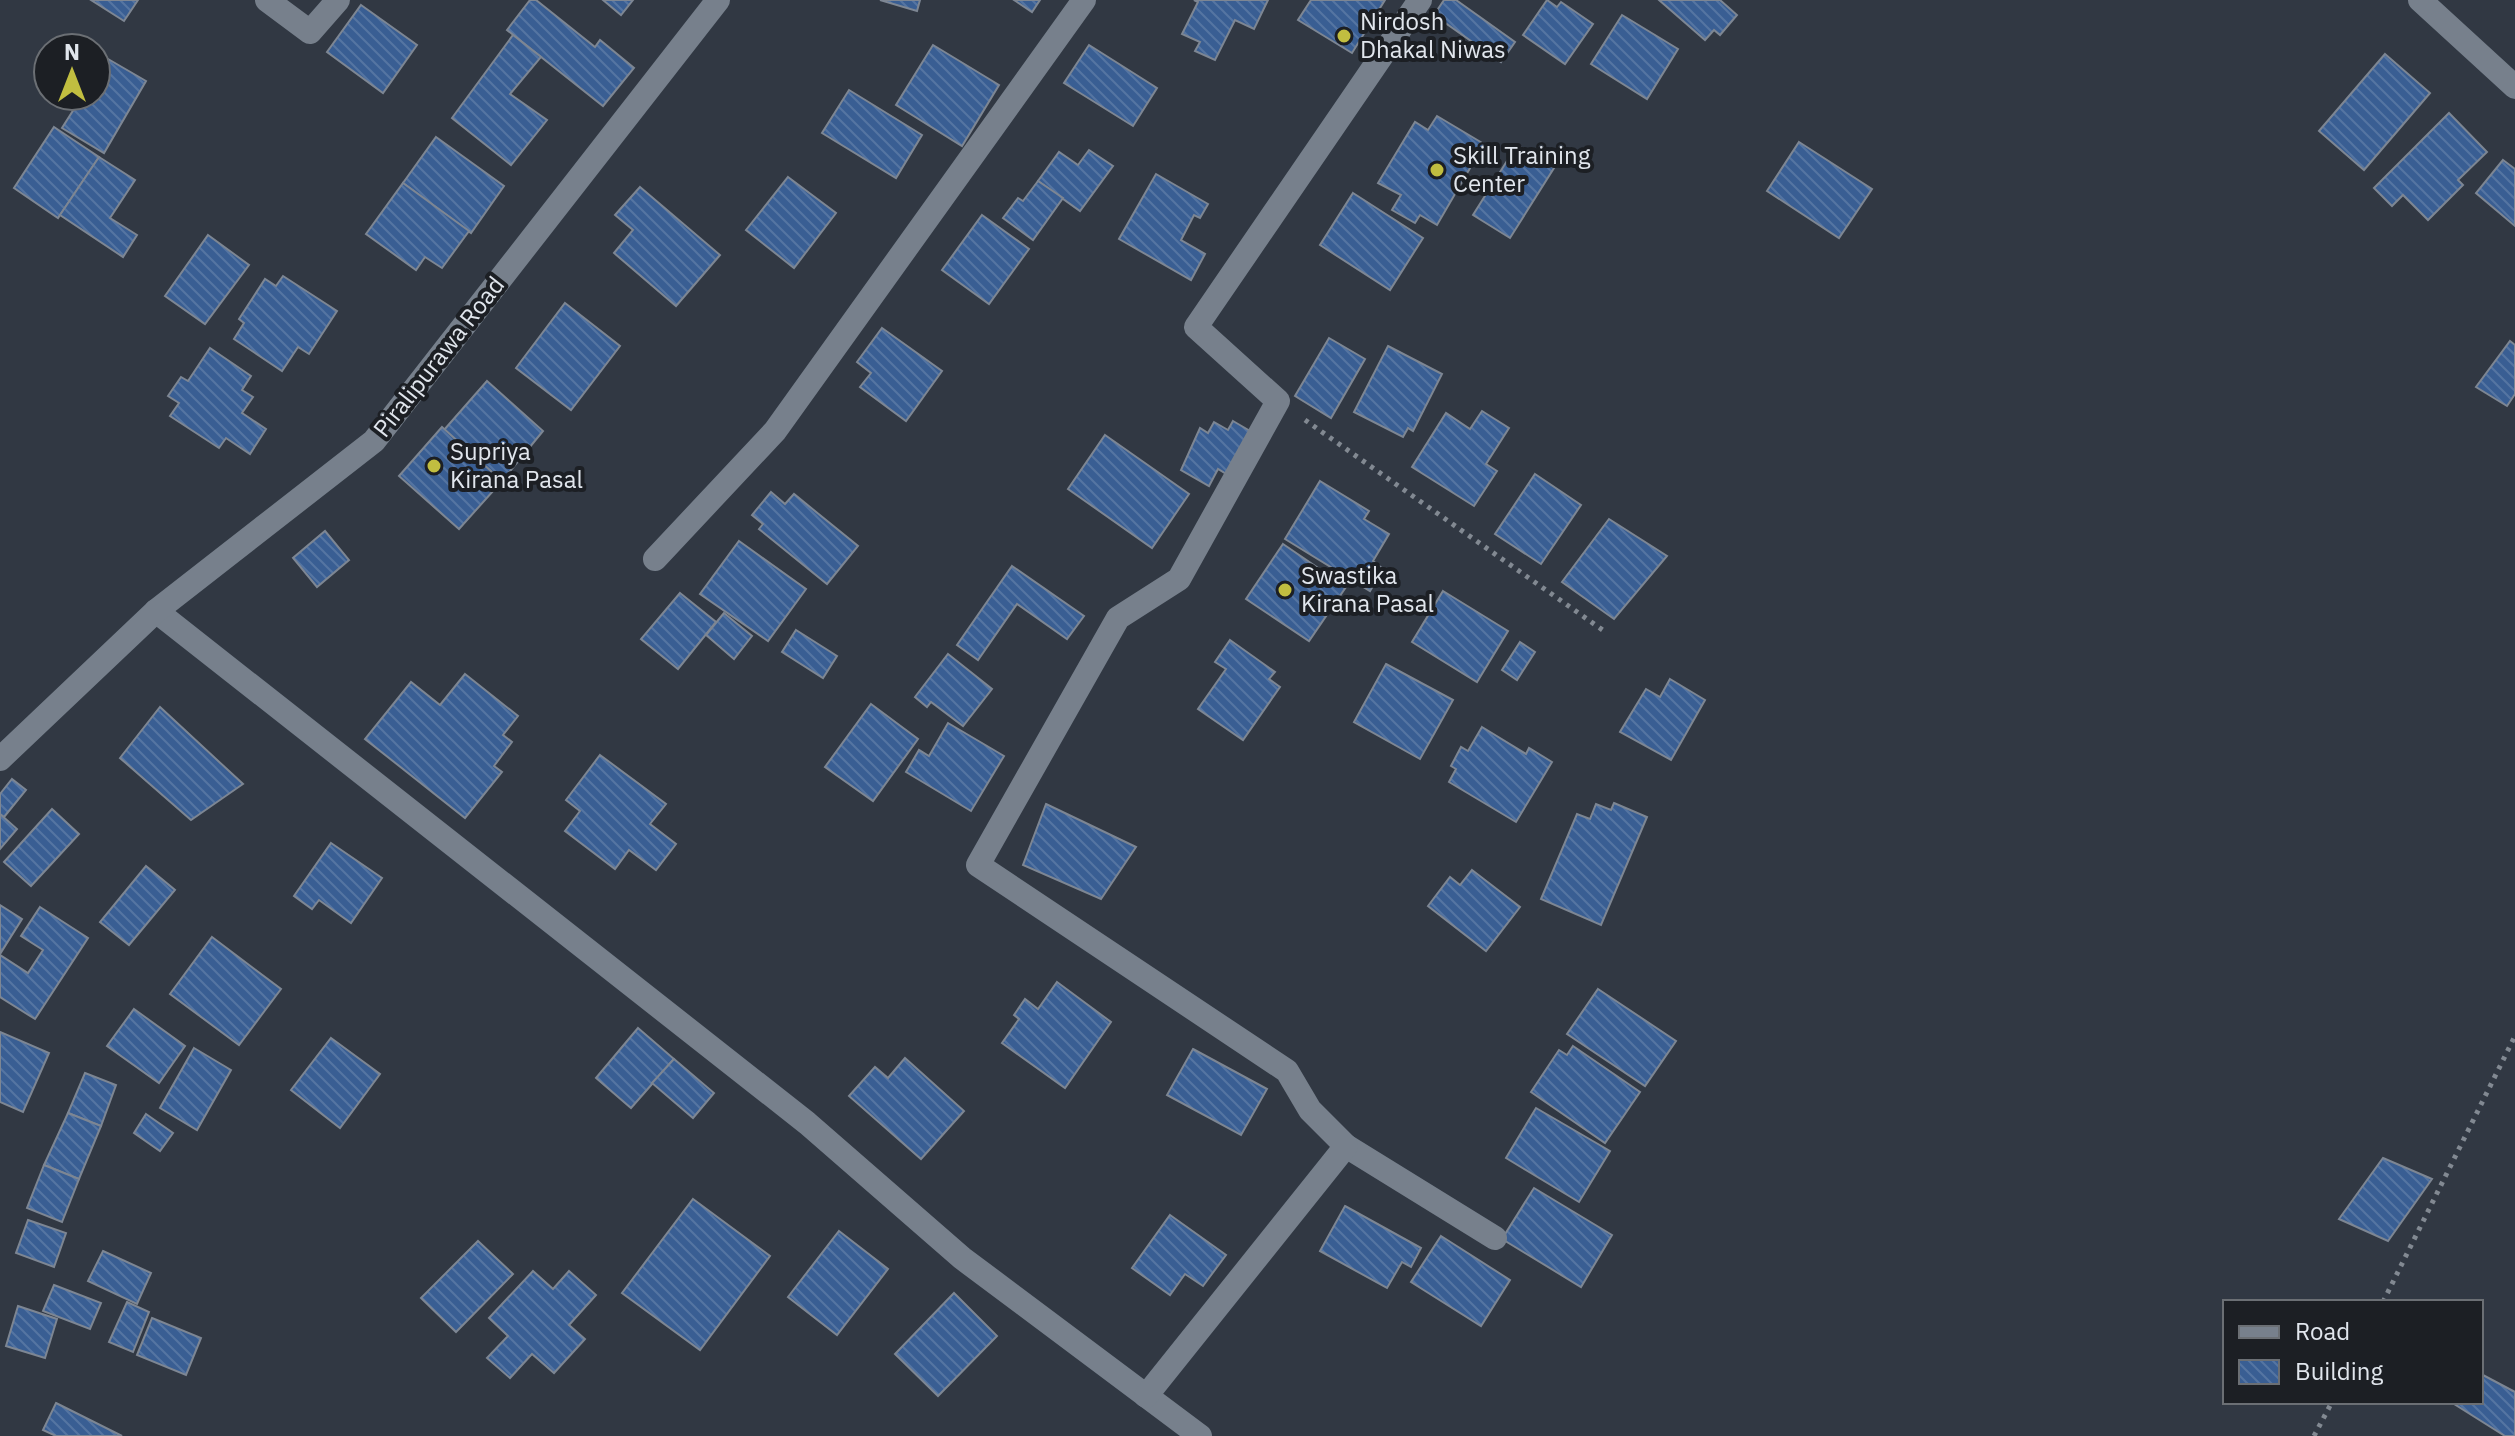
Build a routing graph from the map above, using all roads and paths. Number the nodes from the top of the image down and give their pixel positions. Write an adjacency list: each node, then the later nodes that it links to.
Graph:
1 (267, 0): 2 (street)
2 (338, 0)
3 (718, 0): 10 (street, Piralipurawa Road)
4 (1084, 0): 9 (street)
5 (1420, 0): 8 (street)
6 (2420, 0): 7 (street)
7 (2515, 87)
8 (1278, 401): 11 (path); 14 (street)
9 (655, 559)
10 (156, 611): 12 (street, Piralipurawa Road); 17 (street)
11 (1604, 631)
12 (0, 759)
13 (2515, 1036): 16 (path)
14 (1346, 1146): 15 (street); 17 (street)
15 (1495, 1238)
16 (2384, 1300)
17 (1146, 1396): 19 (street)
18 (2331, 1404): 20 (path)
19 (1200, 1436)
20 (2314, 1436)

